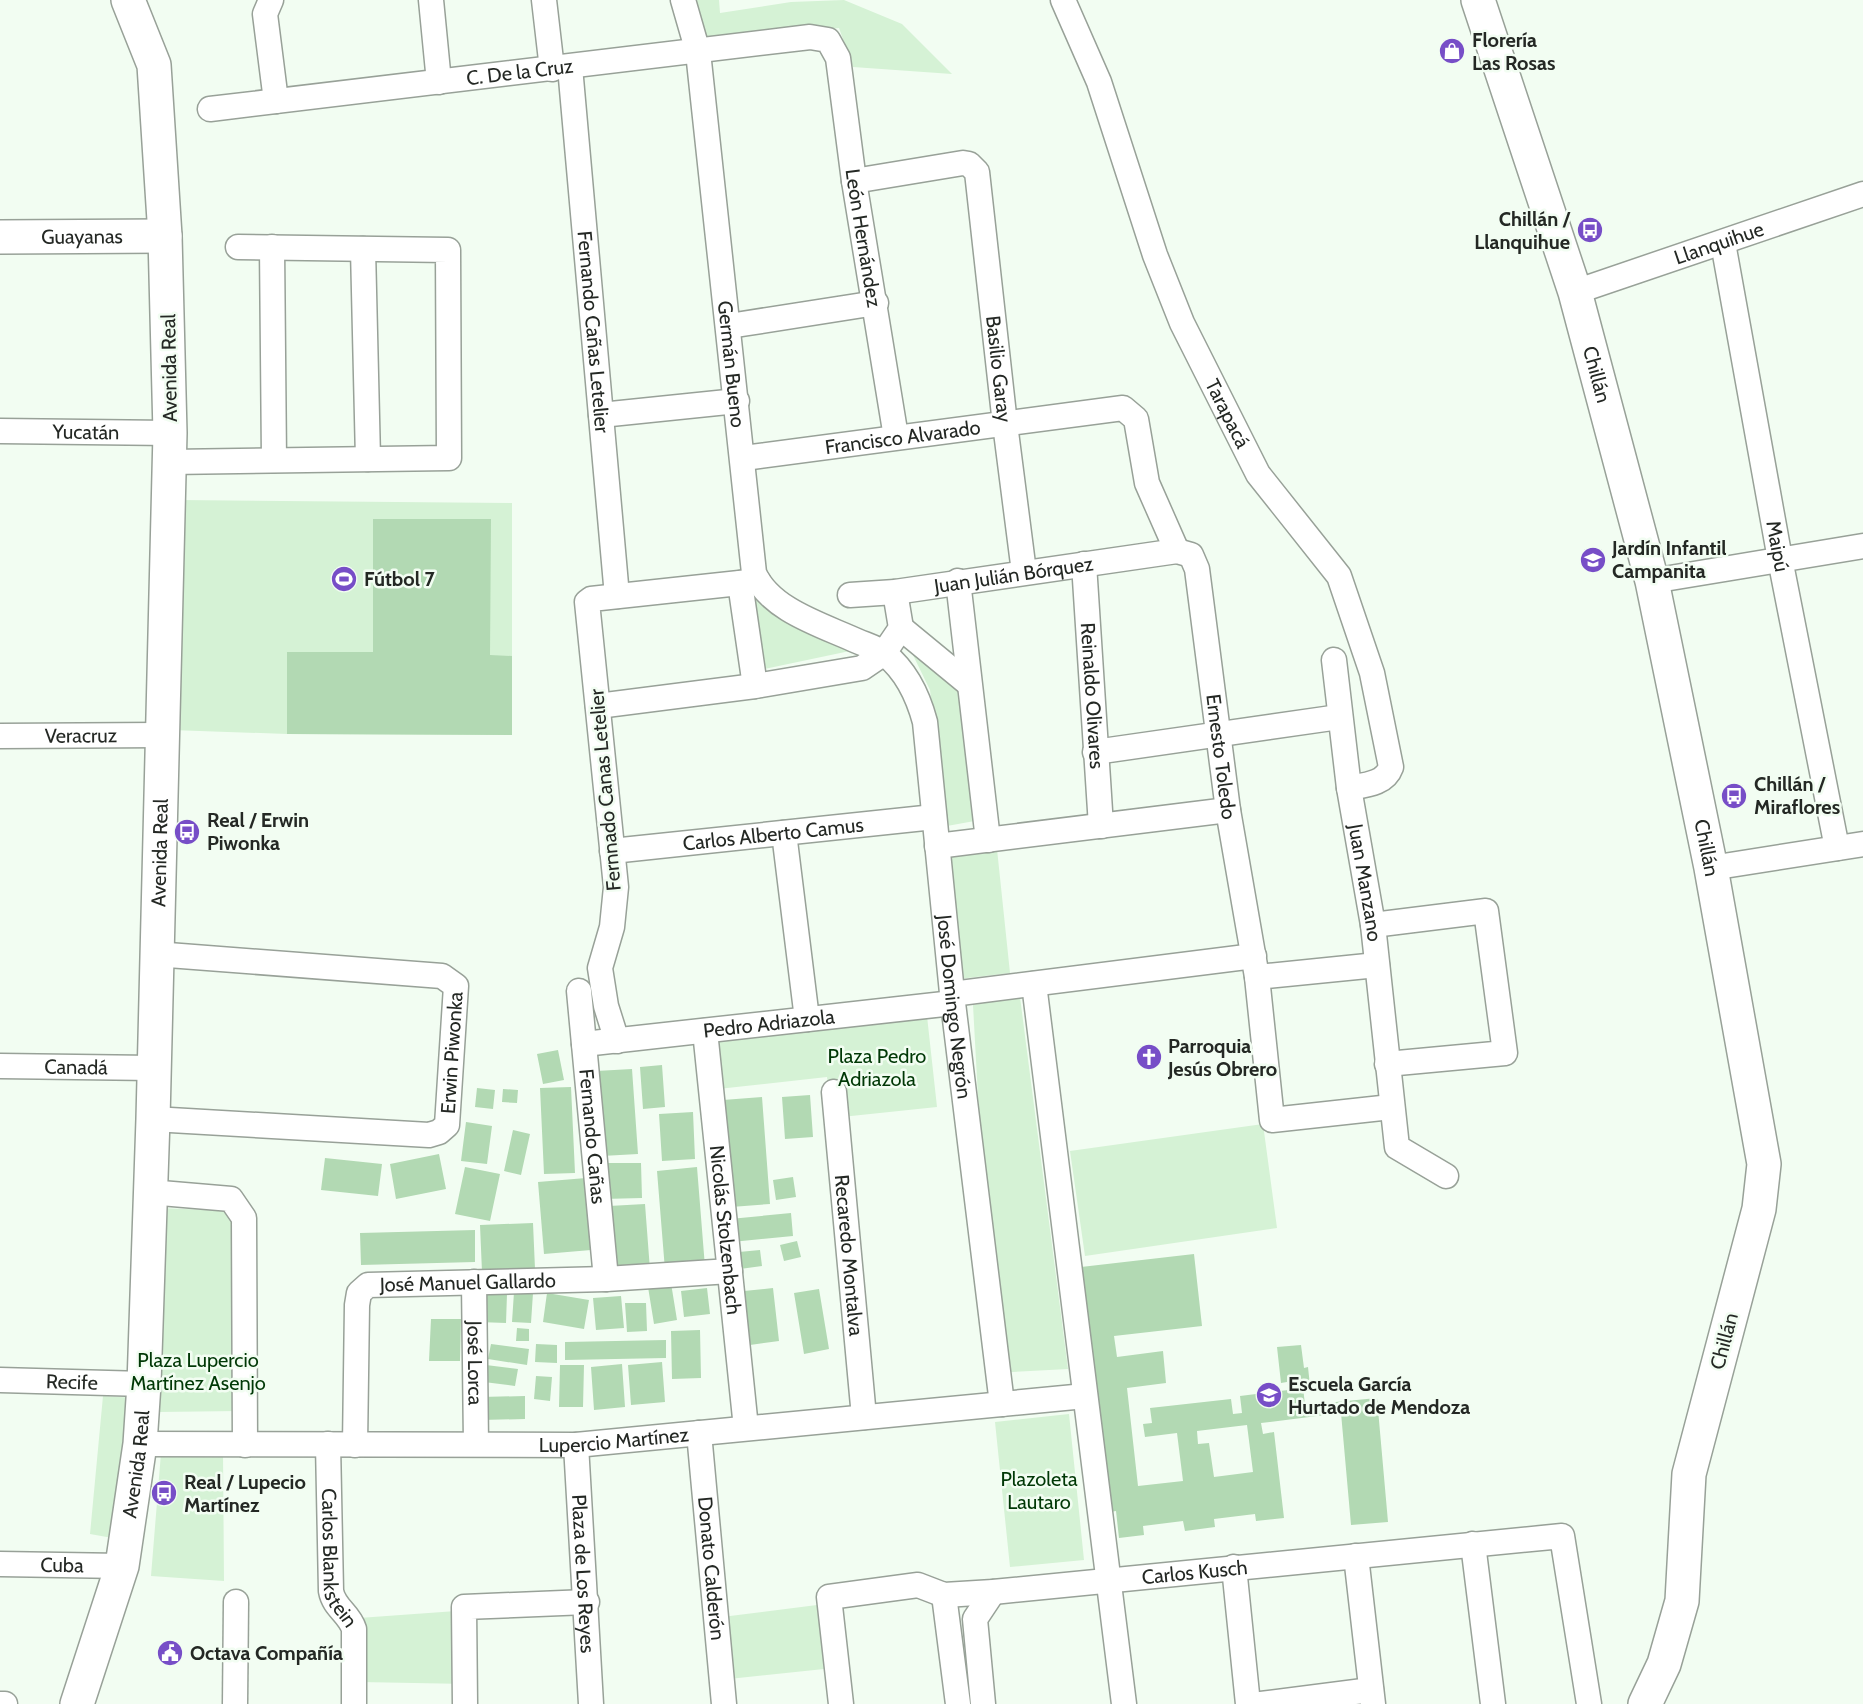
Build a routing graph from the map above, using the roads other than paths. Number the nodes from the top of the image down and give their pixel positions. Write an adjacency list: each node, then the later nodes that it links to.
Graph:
1 (128, 0): 16 (street, Avenida Real)
2 (271, 0): 12 (street)
3 (431, 0): 11 (street)
4 (544, 0): 10 (street, Fernando Cañas Letelier)
5 (683, 0): 9 (street, Germán Bueno)
6 (1063, 0): 57 (street, Tarapacá)
7 (1478, 0): 22 (street, Chillán)
8 (828, 40): 9 (street, C. De la Cruz); 14 (street, León Hernández)
9 (698, 52): 10 (street, C. De la Cruz); 24 (street, Germán Bueno)
10 (561, 68): 11 (street, C. De la Cruz); 27 (street, Fernando Cañas Letelier)
11 (439, 82): 12 (street, C. De la Cruz)
12 (276, 101): 13 (street, C. De la Cruz)
13 (210, 109)
14 (854, 181): 23 (street, León Hernández); 28 (street, Basilio Garay)
15 (1863, 194): 18 (street, Llanquihue)
16 (165, 236): 17 (street, Guayanas); 31 (street, Avenida Real)
17 (0, 237)
18 (1723, 243): 22 (street, Llanquihue); 37 (street, Maipú)
19 (238, 247): 20 (street)
20 (272, 247): 21 (street); 34 (street)
21 (363, 249): 33 (street); 33 (street, Yucatán)
22 (1575, 292): 41 (street, Chillán)
23 (876, 303): 24 (street); 30 (street, León Hernández)
24 (729, 326): 25 (street, Germán Bueno)
25 (737, 400): 27 (street); 32 (street, Germán Bueno)
26 (1132, 413): 28 (street, Francisco Alvarado); 36 (street, Ernesto Toledo)
27 (601, 415): 45 (street, Fernando Cañas Letelier)
28 (1005, 424): 30 (street, Francisco Alvarado); 39 (street, Basilio Garay)
29 (0, 431): 31 (street, Yucatán)
30 (896, 437): 32 (street, Francisco Alvarado)
31 (170, 448): 34 (street, Yucatán); 53 (street, Avenida Real)
32 (744, 458): 42 (street, Germán Bueno)
33 (368, 459): 34 (street, Yucatán)
34 (274, 460)
35 (1863, 546): 37 (street)
36 (1177, 551): 38 (street, Juan Julián Bórquez); 54 (street, Ernesto Toledo)
37 (1780, 559): 41 (street); 65 (street, Maipú)
38 (1084, 564): 39 (street, Juan Julián Bórquez); 56 (street, Reinaldo Olivares)
39 (1024, 572): 40 (street, Juan Julián Bórquez)
40 (958, 580): 43 (street, Juan Julián Bórquez); 49 (street)
41 (1652, 581): 67 (street, Chillán)
42 (749, 582): 45 (street); 47 (street); 50 (street, Germán Bueno)
43 (895, 592): 44 (street, Juan Julián Bórquez); 46 (street)
44 (850, 595)
45 (617, 596): 51 (street, Fernnado Canas Letelier)
46 (901, 628): 47 (street); 49 (street)
47 (884, 653): 50 (street); 59 (street, José Domingo Negrón)
48 (1334, 660): 52 (street, Juan Manzano)
49 (969, 684): 62 (street)
50 (755, 686): 51 (street)
51 (598, 706): 66 (street, Fernnado Canas Letelier)
52 (1340, 717): 54 (street); 57 (street, Juan Manzano)
53 (161, 735): 55 (street, Veracruz); 69 (street, Avenida Real)
54 (1219, 735): 56 (street); 58 (street, Ernesto Toledo)
55 (0, 736)
56 (1095, 752): 60 (street, Reinaldo Olivares)
57 (1349, 788): 68 (street, Juan Manzano)
58 (1228, 810): 60 (street); 71 (street, Ernesto Toledo)
59 (934, 817): 61 (street, Carlos Alberto Camus); 64 (street, José Domingo Negrón)
60 (1101, 826): 62 (street)
61 (784, 833): 66 (street, Carlos Alberto Camus); 75 (street)
62 (988, 840): 64 (street)
63 (1863, 844): 65 (street)
64 (937, 846): 74 (street, José Domingo Negrón)
65 (1837, 848): 67 (street)
66 (612, 851): 77 (street, Fernnado Canas Letelier)
67 (1711, 868): 132 (street, Chillán)
68 (1373, 925): 70 (street, Juan Manzano); 79 (street)
69 (155, 954): 81 (street, Avenida Real); 84 (street, Erwin Piwonka)
70 (1377, 965): 71 (street, Pedro Adriazola); 79 (street, Juan Manzano)
71 (1256, 966): 72 (street, Pedro Adriazola); 83 (street, Ernesto Toledo)
72 (1034, 984): 74 (street, Pedro Adriazola); 92 (street)
73 (579, 992): 78 (street, Fernando Cañas)
74 (953, 998): 75 (street, Pedro Adriazola); 93 (street, José Domingo Negrón)
75 (807, 1020): 76 (street, Pedro Adriazola)
76 (705, 1031): 77 (street, Pedro Adriazola); 87 (street, Nicolás Stolzenbach)
77 (617, 1041): 78 (street, Pedro Adriazola)
78 (584, 1044): 88 (street, Fernando Cañas)
79 (1387, 1064): 83 (street, Juan Manzano)
80 (0, 1066): 81 (street, Canadá)
81 (153, 1068): 84 (street, Avenida Real)
82 (834, 1092): 94 (street, Recaredo Montalva)
83 (1391, 1107): 85 (street, Juan Manzano)
84 (153, 1119): 86 (street, Avenida Real)
85 (1446, 1176)
86 (149, 1192): 91 (street, Avenida Real); 98 (street)
87 (730, 1271): 88 (street, José Manuel Gallardo); 95 (street, Nicolás Stolzenbach)
88 (606, 1279): 89 (street, José Manuel Gallardo)
89 (474, 1282): 100 (street, José Lorca); 101 (street, José Manuel Gallardo)
90 (0, 1380): 91 (street, Recife)
91 (144, 1384): 97 (street, Avenida Real)
92 (1085, 1396): 93 (street, Lupercio Martínez); 108 (street)
93 (1002, 1404): 94 (street, Lupercio Martínez)
94 (864, 1417): 95 (street, Lupercio Martínez)
95 (746, 1428): 96 (street, Lupercio Martínez)
96 (699, 1433): 102 (street, Lupercio Martínez); 123 (street, Donato Calderón)
97 (140, 1444): 98 (street, Lupercio Martínez); 106 (street, Avenida Real)
98 (245, 1444): 99 (street, Lupercio Martínez)
99 (328, 1444): 101 (street, Lupercio Martínez); 120 (street, Carlos Blankstein)
100 (476, 1444): 101 (street, Lupercio Martínez); 102 (street, Lupercio Martínez)
101 (355, 1445)
102 (576, 1445): 112 (street, Plaza de Los Reyes)
103 (1473, 1544): 104 (street, Carlos Kusch); 130 (street); 131 (street, Carlos Kusch)
104 (1356, 1556): 107 (street, Carlos Kusch); 115 (street)
105 (0, 1564): 106 (street, Cuba)
106 (122, 1566): 118 (street, Avenida Real)
107 (1234, 1568): 108 (street, Carlos Kusch); 128 (street)
108 (1108, 1579): 109 (street, Carlos Kusch); 127 (street)
109 (993, 1592): 110 (street, Carlos Kusch); 113 (street)
110 (944, 1595): 114 (street); 124 (street, Carlos Kusch)
111 (236, 1602): 119 (street)
112 (587, 1602): 121 (street); 122 (street, Plaza de Los Reyes)
113 (975, 1619): 114 (street); 126 (street)
114 (947, 1621): 125 (street)
115 (1372, 1697): 129 (street)
116 (0, 1704): 117 (street)
117 (5, 1704)
118 (77, 1704)
119 (235, 1704)
120 (354, 1704)
121 (465, 1704)
122 (591, 1704)
123 (724, 1704)
124 (841, 1704)
125 (958, 1704)
126 (983, 1704)
127 (1124, 1704)
128 (1248, 1704)
129 (1261, 1704)
130 (1493, 1704)
131 (1589, 1704)
132 (1645, 1704)

